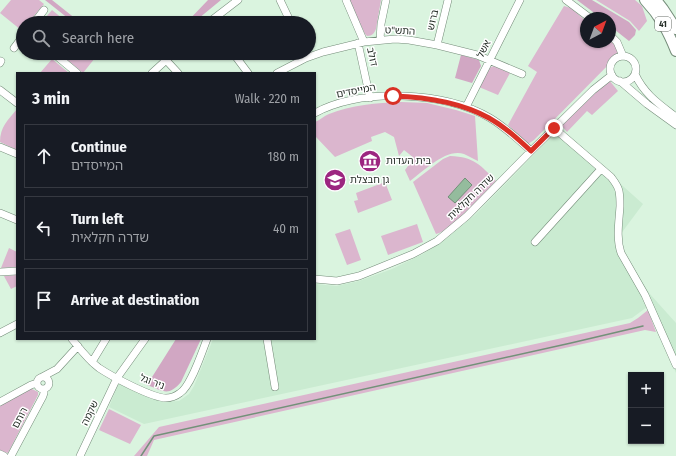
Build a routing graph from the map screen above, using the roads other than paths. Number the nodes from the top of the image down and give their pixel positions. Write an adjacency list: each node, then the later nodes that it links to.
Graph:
1 (238, 0): 13 (street)
2 (280, 0): 14 (street)
3 (346, 0): 18 (street, דולב)
4 (386, 0): 16 (street)
5 (448, 0): 20 (street, ברוש)
6 (520, 0): 29 (street, אשל)
7 (566, 0): 11 (street)
8 (645, 0): 22 (highway, 41)
9 (656, 0): 15 (highway, 41)
10 (44, 10): 12 (street)
11 (582, 12)
12 (39, 16)
13 (218, 16)
14 (288, 16)
15 (676, 30)
16 (380, 40): 18 (street, התש"ט); 20 (street, התש"ט)
17 (616, 41): 24 (street)
18 (361, 42): 23 (street, התש"ט); 41 (street, דולב)
19 (16, 45): 21 (street)
20 (437, 45): 29 (street, התש"ט)
21 (14, 48)
22 (676, 51)
23 (316, 53)
24 (623, 56): 36 (street); 37 (street)
25 (61, 60): 30 (street)
26 (166, 60): 31 (street); 32 (street)
27 (239, 60): 33 (street)
28 (297, 60): 34 (street, התש"ט)
29 (490, 60): 35 (street, התש"ט); 43 (street, אשל)
30 (76, 72)
31 (153, 72)
32 (177, 72)
33 (247, 72)
34 (279, 72)
35 (522, 74)
36 (635, 74): 38 (street); 40 (street)
37 (612, 75): 38 (street); 47 (street, שדרה חקלאית)
38 (620, 81): 40 (street)
39 (0, 90): 42 (street)
40 (644, 96): 45 (street); 46 (street)
41 (370, 98): 43 (street, המייסדים); 44 (street, המייסדים)
42 (16, 103)
43 (466, 107): 49 (street, המייסדים)
44 (316, 114)
45 (676, 117)
46 (676, 125)
47 (554, 128): 49 (street, שדרה חקלאית); 51 (street)
48 (0, 147): 50 (street)
49 (531, 151): 57 (street, שדרה חקלאית)
50 (16, 154)
51 (601, 169): 54 (street); 67 (street)
52 (0, 213): 53 (street)
53 (16, 220)
54 (535, 242)
55 (16, 271): 56 (street)
56 (0, 272)
57 (316, 279)
58 (16, 325): 59 (street)
59 (0, 333)
60 (73, 340): 65 (street, ניר וגל)
61 (105, 340): 66 (street)
62 (143, 340): 69 (street)
63 (207, 340): 69 (street, ניר וגל)
64 (267, 340): 72 (street)
65 (78, 346): 66 (street, ניר וגל); 68 (street, רותם)
66 (92, 362): 69 (street, ניר וגל)
67 (676, 365)
68 (57, 369): 70 (street, רותם); 71 (street, רותם)
69 (117, 378): 77 (street, שקמה)
70 (40, 380): 71 (street); 71 (street); 73 (street, רותם)
71 (46, 387): 76 (street, רותם)
72 (275, 387)
73 (0, 402)
74 (0, 454): 75 (street)
75 (4, 456)
76 (11, 456)
77 (80, 456)

